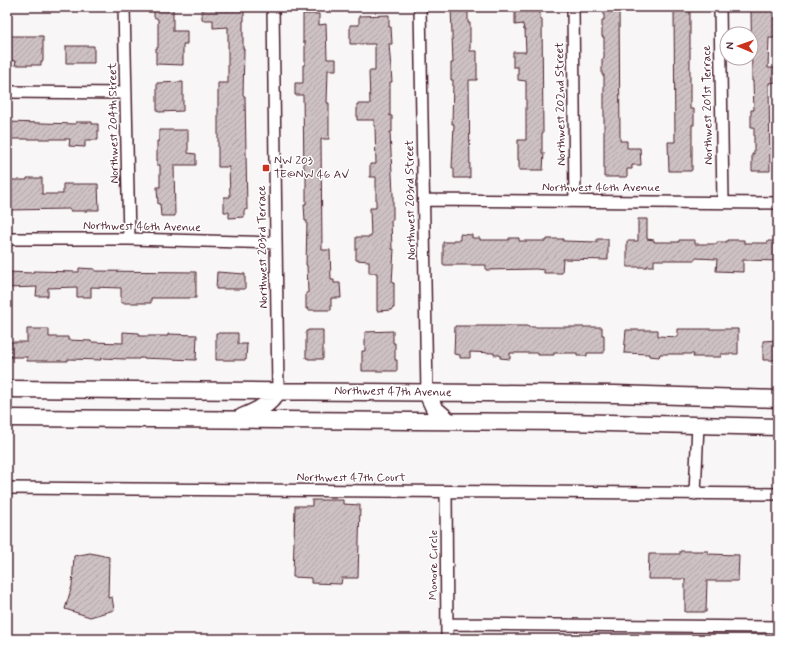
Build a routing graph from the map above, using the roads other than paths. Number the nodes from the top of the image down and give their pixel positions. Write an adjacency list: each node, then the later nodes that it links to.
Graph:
1 (124, 7): 7 (street, Northwest 204th Street)
2 (273, 7): 14 (street, Northwest 203rd Terrace)
3 (420, 7): 8 (street, Northwest 203rd Street)
4 (573, 7): 9 (street, Northwest 202nd Street)
5 (720, 7): 10 (street, Northwest 201st Terrace)
6 (7, 92): 7 (street)
7 (126, 93): 13 (street, Northwest 204th Street)
8 (424, 200): 9 (street, Northwest 46th Avenue); 17 (street, Northwest 203rd Street)
9 (575, 201): 10 (street, Northwest 46th Avenue)
10 (723, 202): 11 (street, Northwest 46th Avenue)
11 (778, 203)
12 (7, 239): 13 (street, Northwest 46th Avenue)
13 (129, 239): 14 (street, Northwest 46th Avenue)
14 (276, 243): 16 (street, Northwest 203rd Terrace)
15 (7, 389): 16 (main road, Northwest 47th Avenue)
16 (278, 391): 17 (main road, Northwest 47th Avenue); 20 (main road)
17 (427, 393): 18 (main road, Northwest 47th Avenue); 21 (main road)
18 (778, 399)
19 (7, 418): 20 (main road)
20 (235, 419): 21 (main road)
21 (450, 421): 22 (main road)
22 (698, 424): 23 (main road); 26 (street)
23 (777, 426)
24 (7, 488): 25 (street, Northwest 47th Court)
25 (446, 492): 26 (street, Northwest 47th Court); 28 (street, Monore Circle)
26 (695, 494): 27 (street, Northwest 47th Court)
27 (778, 494)
28 (447, 624): 29 (street); 30 (street, Monore Circle)
29 (778, 627)
30 (447, 639)

